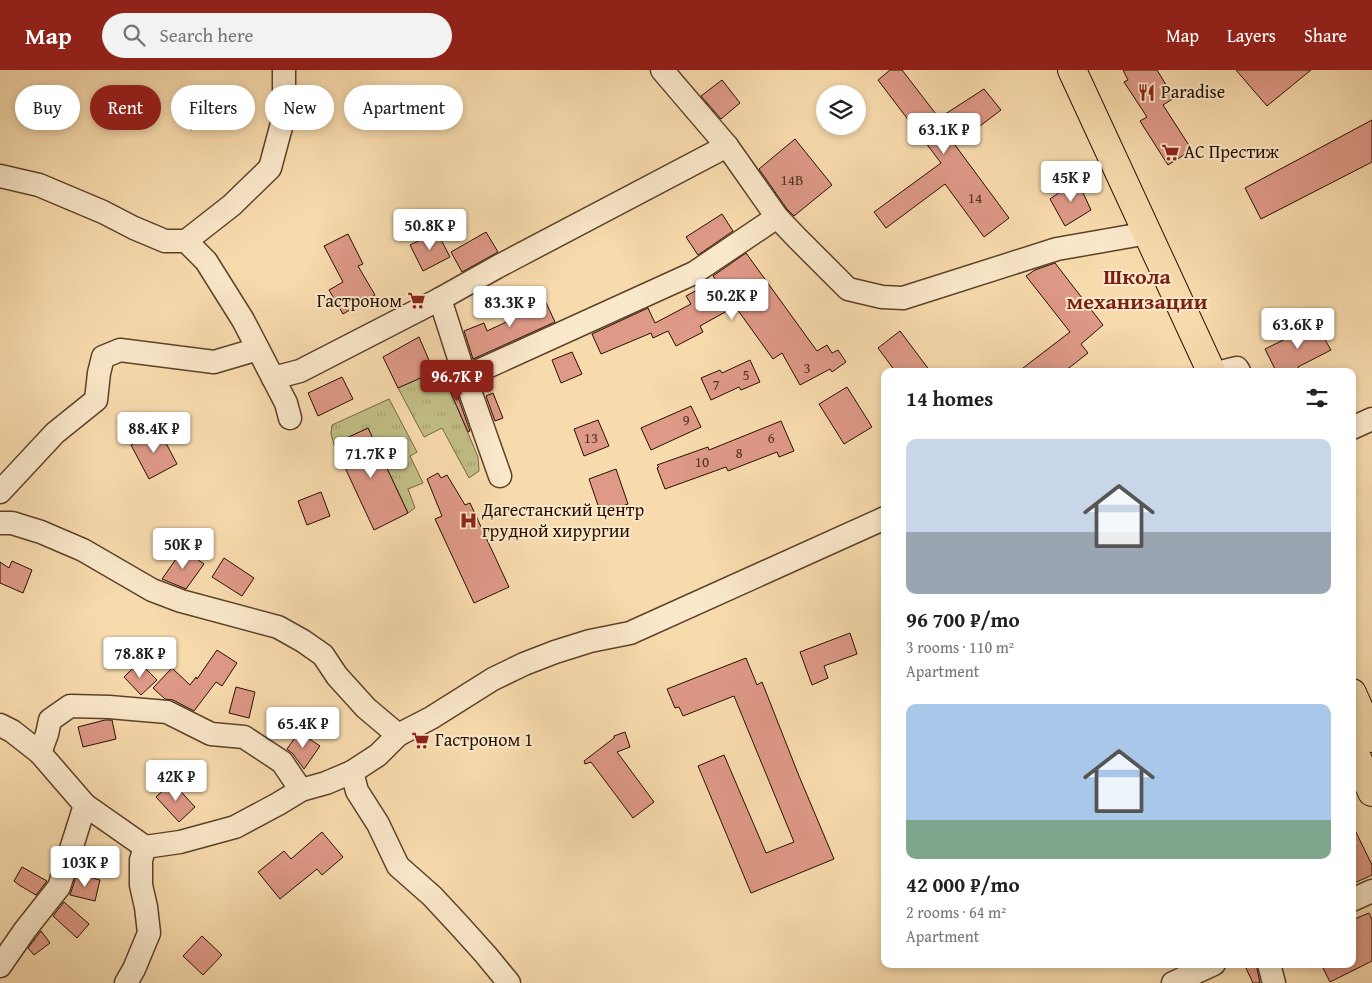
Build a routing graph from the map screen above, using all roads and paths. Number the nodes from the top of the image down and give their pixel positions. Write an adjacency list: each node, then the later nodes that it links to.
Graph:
1 (284, 70): 9 (street)
2 (662, 70): 5 (street)
3 (1056, 70): 8 (main road)
4 (1072, 70): 8 (main road)
5 (727, 146): 7 (street); 10 (street)
6 (0, 176): 9 (street)
7 (777, 217): 8 (street); 14 (street)
8 (1140, 235): 12 (main road); 13 (main road)
9 (186, 242): 11 (street)
10 (440, 299): 14 (street); 15 (street)
11 (258, 349): 15 (street); 20 (street)
12 (1192, 368)
13 (1209, 368)
14 (465, 377): 19 (street)
15 (273, 378): 16 (street)
16 (290, 418)
17 (1372, 419): 18 (street)
18 (1356, 426)
19 (500, 476)
20 (0, 492)
21 (881, 520): 25 (street)
22 (0, 523): 25 (street)
23 (1356, 702): 26 (main road)
24 (0, 725): 27 (street)
25 (398, 735): 29 (street)
26 (1372, 738)
27 (40, 753): 30 (street); 32 (street)
28 (1356, 756): 31 (main road)
29 (352, 772): 30 (street); 40 (street)
30 (301, 790): 33 (street)
31 (1372, 792)
32 (85, 804): 33 (street); 36 (street)
33 (145, 847): 39 (street)
34 (1372, 891): 35 (street)
35 (1356, 898)
36 (0, 966)
37 (1205, 968): 41 (street)
38 (1270, 968): 42 (street)
39 (126, 983)
40 (509, 983)
41 (1173, 983)
42 (1274, 983)

